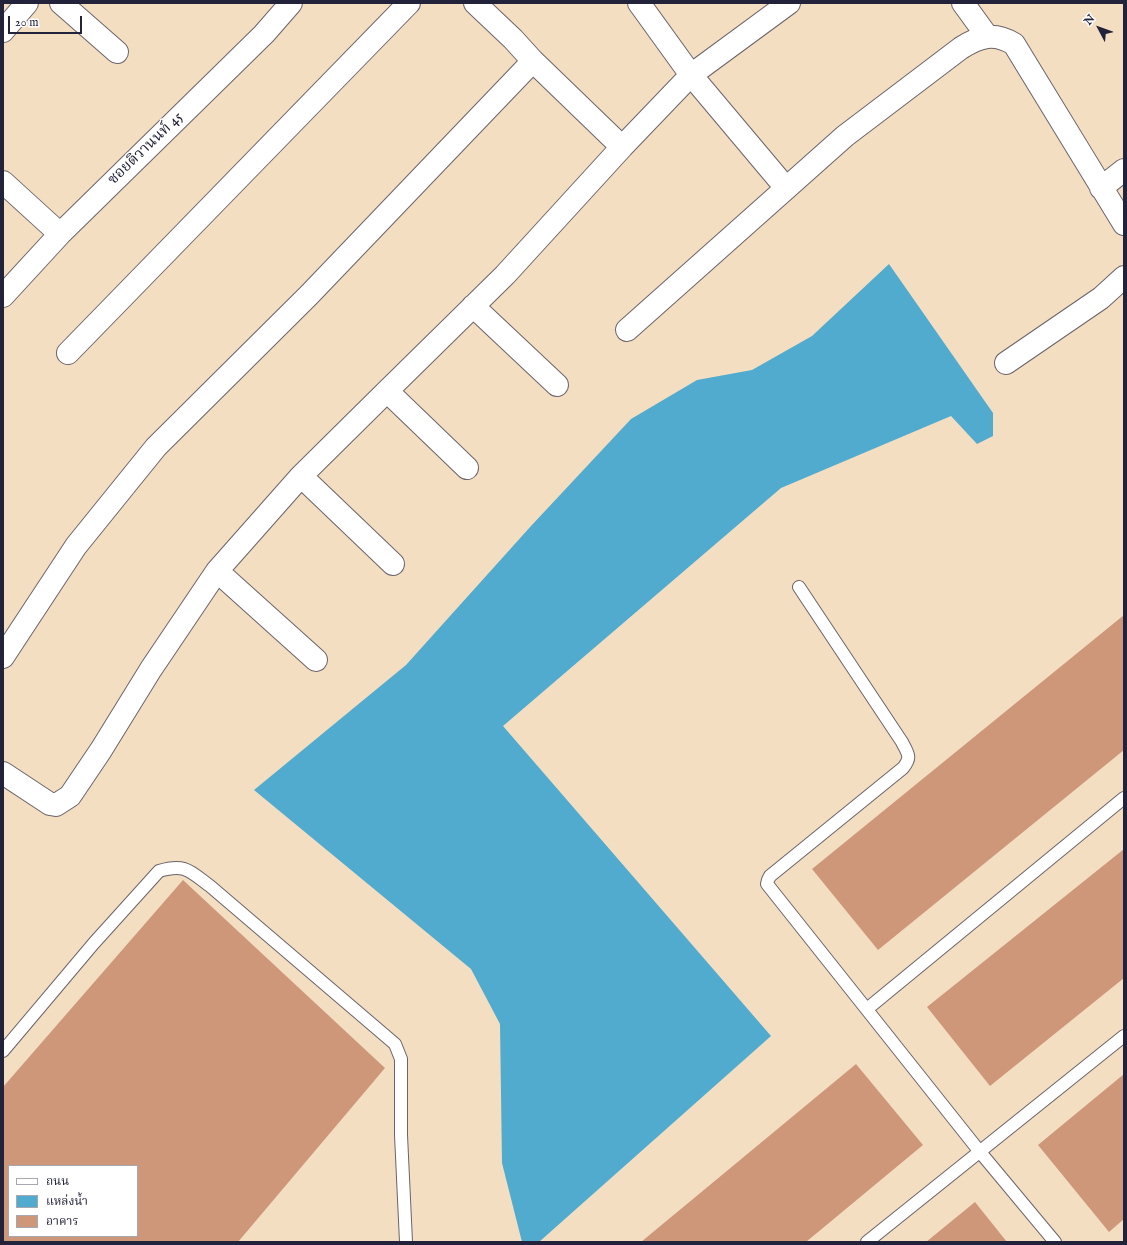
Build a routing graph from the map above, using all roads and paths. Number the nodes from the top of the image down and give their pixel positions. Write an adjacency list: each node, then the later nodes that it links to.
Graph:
1 (27, 3): 9 (street)
2 (61, 3): 11 (street)
3 (291, 3): 20 (street, ซอยติวานนท์ 45)
4 (409, 3): 25 (street)
5 (475, 3): 12 (street)
6 (639, 3): 13 (street)
7 (789, 3): 13 (street)
8 (963, 3): 10 (street)
9 (3, 31)
10 (987, 36): 17 (street); 18 (street)
11 (116, 52)
12 (533, 61): 14 (street); 34 (street)
13 (691, 75): 14 (street); 17 (street)
14 (622, 147): 23 (street)
15 (1124, 170): 18 (street)
16 (3, 182): 20 (street)
17 (786, 188): 24 (street)
18 (1101, 188): 19 (street)
19 (1124, 224)
20 (60, 234): 22 (street, ซอยติวานนท์ 45)
21 (1124, 277): 26 (street)
22 (3, 296)
23 (473, 306): 27 (street); 28 (street)
24 (627, 330)
25 (68, 353)
26 (1006, 364)
27 (557, 385)
28 (387, 392): 29 (street); 30 (street)
29 (467, 468)
30 (301, 476): 31 (street); 32 (street)
31 (393, 564)
32 (217, 571): 35 (street); 36 (street)
33 (799, 587): 38 (lane)
34 (3, 656)
35 (316, 660)
36 (3, 772)
37 (1124, 798): 38 (lane)
38 (867, 1009): 41 (lane)
39 (1124, 1036): 41 (lane)
40 (3, 1051): 42 (lane)
41 (980, 1152): 43 (lane); 44 (lane)
42 (406, 1242)
43 (867, 1242)
44 (1056, 1242)

